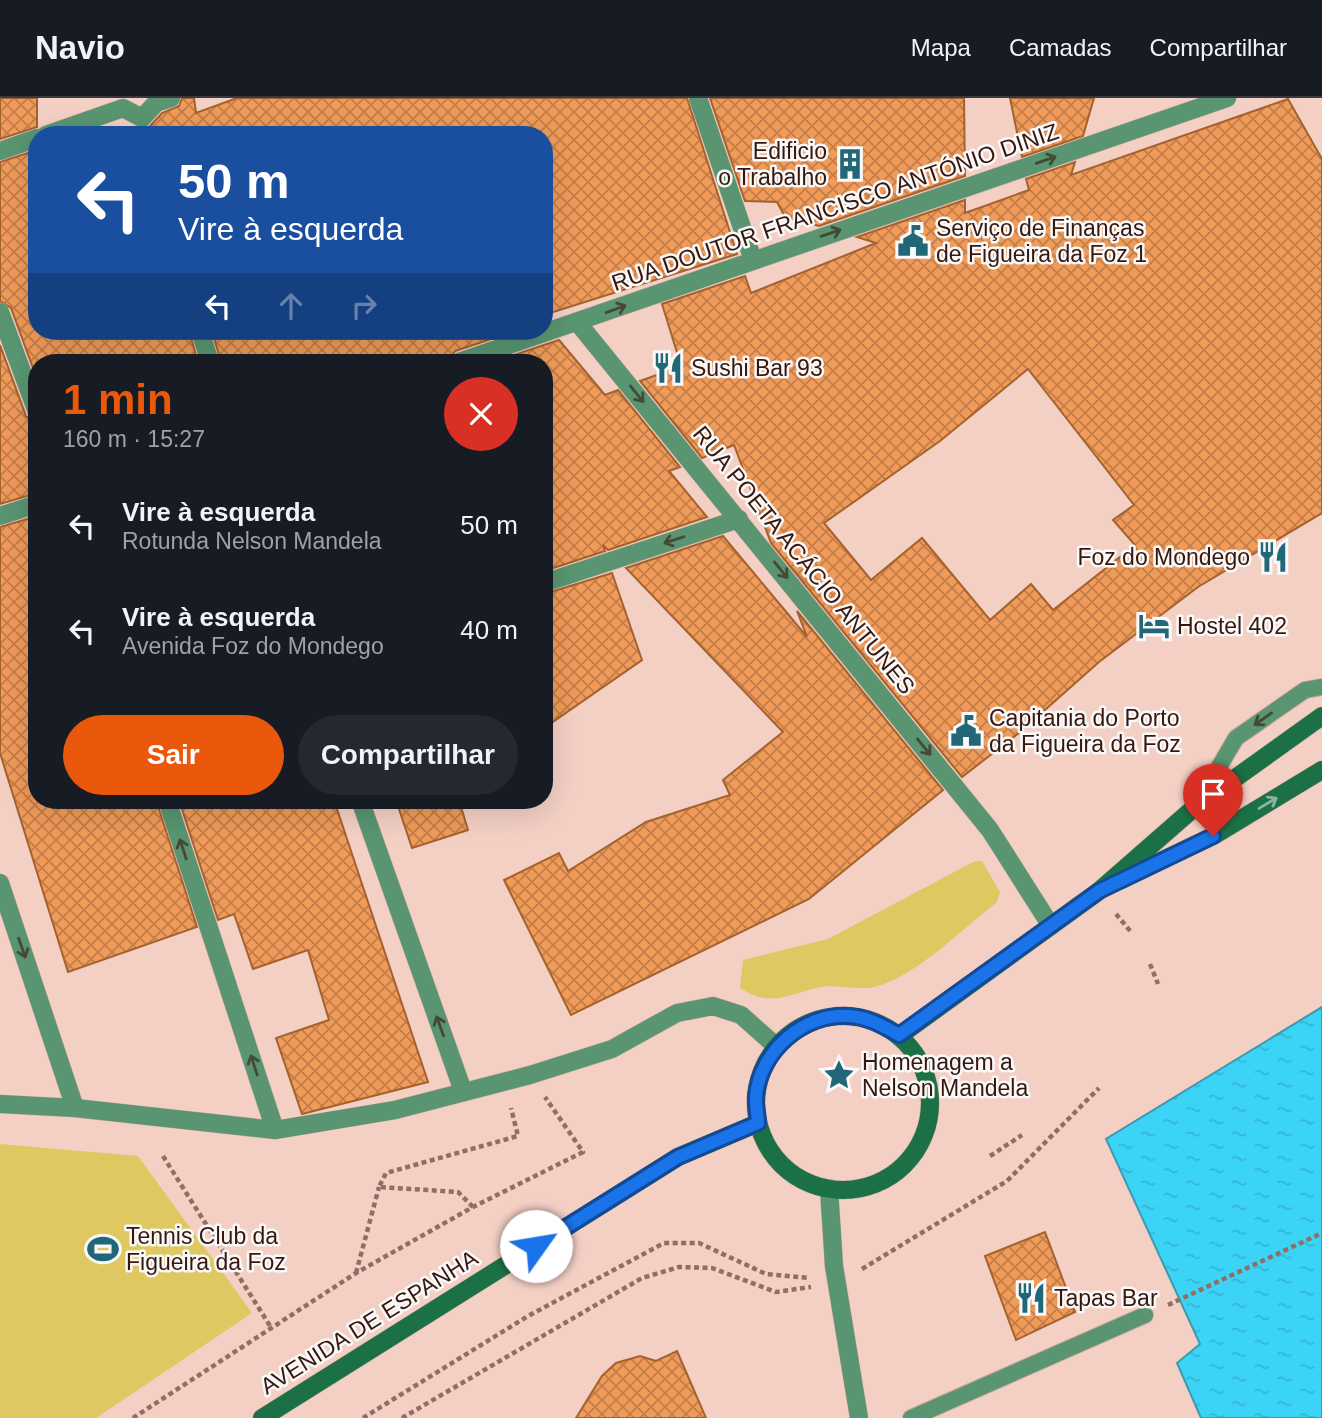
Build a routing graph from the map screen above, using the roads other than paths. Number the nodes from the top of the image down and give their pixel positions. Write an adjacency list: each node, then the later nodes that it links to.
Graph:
1 (171, 98): 7 (street)
2 (698, 98): 10 (street)
3 (1227, 98): 10 (street, RUA DOUTOR FRANCISCO ANTÓNIO DINIZ, one-way to 3)
4 (121, 103): 5 (street); 6 (street)
5 (67, 126)
6 (139, 126)
7 (141, 126)
8 (28, 141): 9 (street)
9 (0, 151)
10 (753, 260): 12 (street, RUA DOUTOR FRANCISCO ANTÓNIO DINIZ, one-way to 10)
11 (0, 312): 16 (street)
12 (578, 323): 13 (street, RUA DOUTOR FRANCISCO ANTÓNIO DINIZ); 19 (street, RUA POETA ACÁCIO ANTUNES, one-way to 19)
13 (553, 331)
14 (526, 340): 15 (street, RUA DOUTOR FRANCISCO ANTÓNIO DINIZ)
15 (483, 354)
16 (28, 388)
17 (28, 507): 18 (street)
18 (0, 516)
19 (739, 519): 20 (street, one-way to 20); 29 (street, RUA POETA ACÁCIO ANTUNES, one-way to 29)
20 (553, 580)
21 (1322, 687): 24 (lane, one-way to 24)
22 (1322, 716): 24 (main road)
23 (1322, 770): 28 (main road, one-way to 23)
24 (1195, 807): 28 (main road)
25 (170, 809): 36 (street, one-way to 25)
26 (363, 809): 32 (street, one-way to 26)
27 (0, 883): 34 (street, one-way to 34)
28 (1099, 891): 29 (main road)
29 (1051, 926): 30 (main road)
30 (899, 1035): 31 (main road); 37 (main road)
31 (777, 1047): 32 (street); 35 (main road)
32 (463, 1091): 36 (street)
33 (0, 1104): 34 (street)
34 (75, 1108): 36 (street)
35 (758, 1123): 37 (main road); 39 (main road, AVENIDA DE ESPANHA)
36 (275, 1130)
37 (829, 1188): 40 (street)
38 (1145, 1315): 41 (lane)
39 (261, 1418)
40 (859, 1418)
41 (911, 1418)

